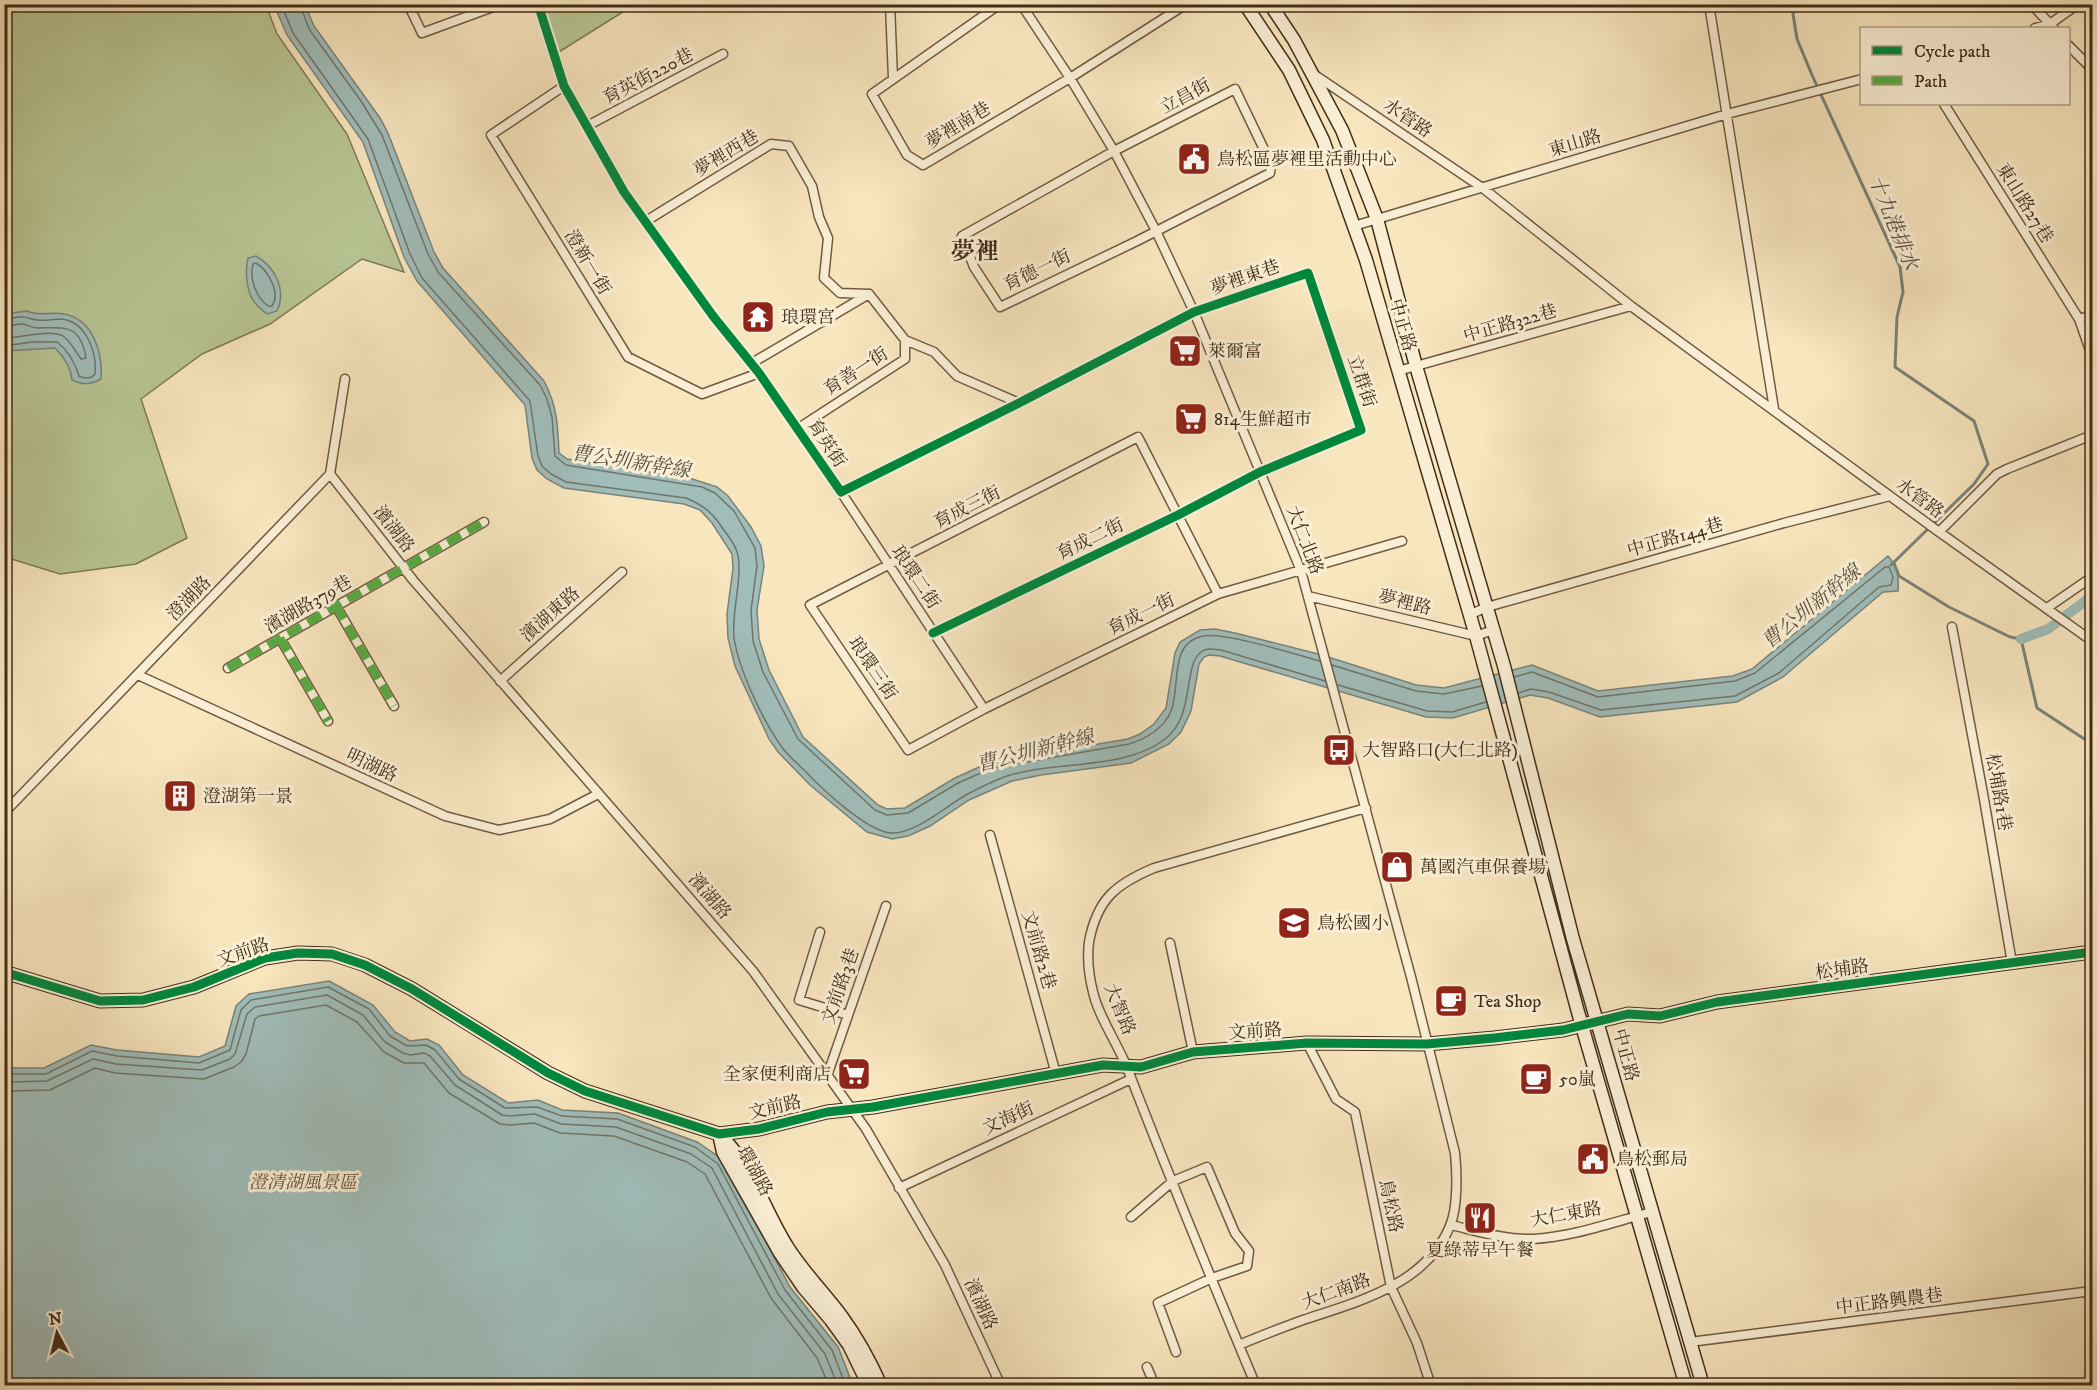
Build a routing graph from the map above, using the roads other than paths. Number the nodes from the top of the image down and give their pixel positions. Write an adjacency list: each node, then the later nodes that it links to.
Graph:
1 (408, 4): 2 (street)
2 (501, 4)
3 (538, 4): 21 (street, 育英街)
4 (890, 4): 19 (street)
5 (999, 4): 19 (street, 夢裡南巷)
6 (1021, 4): 18 (street, 大仁北路)
7 (1177, 4): 18 (street)
8 (1245, 4): 29 (main road, 中正路)
9 (1270, 4): 17 (main road, 中正路)
10 (1709, 4): 23 (street)
11 (2031, 4): 13 (street)
12 (2078, 4): 13 (street)
13 (2052, 26)
14 (2070, 47): 16 (street)
15 (723, 54): 24 (street, 育英街220巷)
16 (2092, 69)
17 (1314, 74): 26 (street, 水管路); 27 (main road, 中正路)
18 (1070, 78): 19 (street, 夢裡南巷); 25 (street, 大仁北路)
19 (893, 79)
20 (1860, 80): 23 (street, 東山路)
21 (564, 86): 24 (street, 育英街); 42 (street, 澄新一街)
22 (1945, 105): 36 (street, 東山路27巷)
23 (1727, 114): 26 (street, 東山路); 45 (street)
24 (587, 126): 28 (street, 育英街)
25 (1114, 152): 30 (street, 大仁北路); 30 (street, 立昌街); 30 (street, 育德一街)
26 (1484, 189): 27 (street, 東山路); 33 (street, 水管路)
27 (1377, 219): 29 (street, 東山路); 40 (main road, 中正路)
28 (646, 221): 32 (street, 夢裡西巷); 39 (street, 育英街)
29 (1354, 226): 41 (main road, 中正路)
30 (1156, 231): 34 (street, 大仁北路)
31 (1308, 273): 34 (street, 夢裡東巷); 48 (street, 立群街)
32 (869, 294): 37 (street, 育善一街); 39 (street)
33 (1631, 306): 40 (street, 中正路322巷); 45 (street, 水管路)
34 (1194, 312): 44 (street, 育英街); 48 (street, 大仁北路)
35 (2092, 315): 36 (street)
36 (2079, 319): 38 (street, 東山路27巷)
37 (905, 340): 44 (street); 46 (street, 育善一街)
38 (2092, 356)
39 (752, 363): 42 (street, 育英街)
40 (1416, 366): 41 (street, 中正路322巷); 65 (main road, 中正路)
41 (1398, 371): 67 (main road, 中正路)
42 (759, 373): 46 (street, 育英街)
43 (345, 379): 49 (street)
44 (1019, 404): 50 (street, 育英街)
45 (1774, 409): 51 (street, 水管路)
46 (797, 429): 50 (street, 育英街)
47 (2092, 435): 54 (street)
48 (1260, 472): 52 (street, 育成二街); 59 (street, 大仁北路)
49 (330, 474): 57 (street, 濱湖路); 75 (street, 澄湖路)
50 (841, 492): 56 (street, 琅環二街)
51 (1890, 496): 54 (street, 水管路); 65 (street, 中正路144巷)
52 (1178, 514): 56 (street, 育成三街); 61 (street); 70 (street, 育成二街)
53 (484, 522): 57 (street, 濱湖路379巷)
54 (1937, 530): 66 (street, 水管路)
55 (1402, 541): 59 (street, 育成一街)
56 (888, 566): 63 (street, 育成三街); 70 (street, 琅環二街)
57 (404, 568): 64 (street, 濱湖路379巷); 76 (street, 濱湖路)
58 (622, 572): 76 (street, 濱湖東路)
59 (1301, 572): 61 (street, 育成一街); 62 (street, 大仁北路)
60 (2092, 577): 66 (street)
61 (1218, 594): 78 (street, 育成一街)
62 (1308, 596): 71 (street, 夢裡路); 82 (street, 大仁北路)
63 (810, 605): 80 (street, 琅環三街)
64 (336, 606): 72 (street, 濱湖路379巷); 77 (street)
65 (1486, 607): 67 (street, 中正路144巷); 69 (main road, 中正路)
66 (2050, 610): 73 (street, 水管路)
67 (1469, 615): 71 (main road, 中正路)
68 (1952, 627): 89 (street, 松埔路1巷)
69 (1493, 630): 71 (street); 92 (main road, 中正路)
70 (933, 633): 78 (street, 琅環二街)
71 (1476, 636): 93 (main road, 中正路)
72 (280, 638): 74 (street, 濱湖路379巷); 79 (street)
73 (2092, 641)
74 (228, 668)
75 (138, 675): 81 (street, 明湖路); 83 (street, 澄湖路)
76 (500, 681): 81 (street, 濱湖路)
77 (394, 706)
78 (984, 709): 80 (street, 育成一街)
79 (328, 721)
80 (908, 750)
81 (598, 794): 99 (street, 濱湖路)
82 (1366, 808): 95 (street, 大仁北路); 97 (street, 大智路)
83 (4, 813)
84 (990, 836): 98 (street, 文前路2巷)
85 (886, 906): 91 (street, 文前路3巷)
86 (820, 932): 91 (street)
87 (1170, 943): 96 (street)
88 (2092, 952): 89 (main road, 松埔路)
89 (2012, 963): 92 (main road, 松埔路)
90 (4, 972): 102 (main road, 文前路)
91 (848, 1015): 99 (street, 文前路3巷)
92 (1598, 1021): 93 (main road, 文前路); 105 (main road, 中正路)
93 (1582, 1025): 95 (main road, 文前路); 106 (main road, 中正路)
94 (1307, 1044): 95 (main road, 文前路); 96 (main road, 文前路); 110 (street, 鳥松路)
95 (1427, 1044): 108 (street, 大仁南路)
96 (1193, 1052): 97 (main road, 文前路)
97 (1127, 1067): 98 (main road, 文前路); 100 (street, 大智路)
98 (1056, 1074): 101 (main road, 文前路)
99 (826, 1076): 101 (street, 濱湖路)
100 (1131, 1079): 103 (street, 大智路); 104 (street, 文海街)
101 (851, 1109): 102 (main road, 文前路); 104 (street, 濱湖路)
102 (719, 1134): 116 (main road, 環湖路); 117 (main road, 環湖路)
103 (1173, 1181): 107 (street); 109 (street, 大智路); 109 (street)
104 (899, 1188): 118 (street, 濱湖路)
105 (1652, 1212): 106 (street, 大仁東路); 112 (main road, 中正路)
106 (1636, 1216): 108 (street, 大仁東路); 122 (main road, 中正路)
107 (1131, 1217)
108 (1450, 1225): 110 (street, 大仁南路)
109 (1212, 1278): 113 (street, 大智路); 114 (street)
110 (1391, 1287): 113 (street, 大仁南路); 121 (street, 鳥松路)
111 (2092, 1291): 112 (street, 中正路興農巷)
112 (1690, 1342): 123 (main road, 中正路)
113 (1239, 1345): 120 (street, 大智路)
114 (1176, 1352)
115 (1147, 1367): 119 (street)
116 (869, 1386)
117 (881, 1386)
118 (1001, 1386)
119 (1155, 1386)
120 (1256, 1386)
121 (1431, 1386)
122 (1686, 1386)
123 (1703, 1386)

